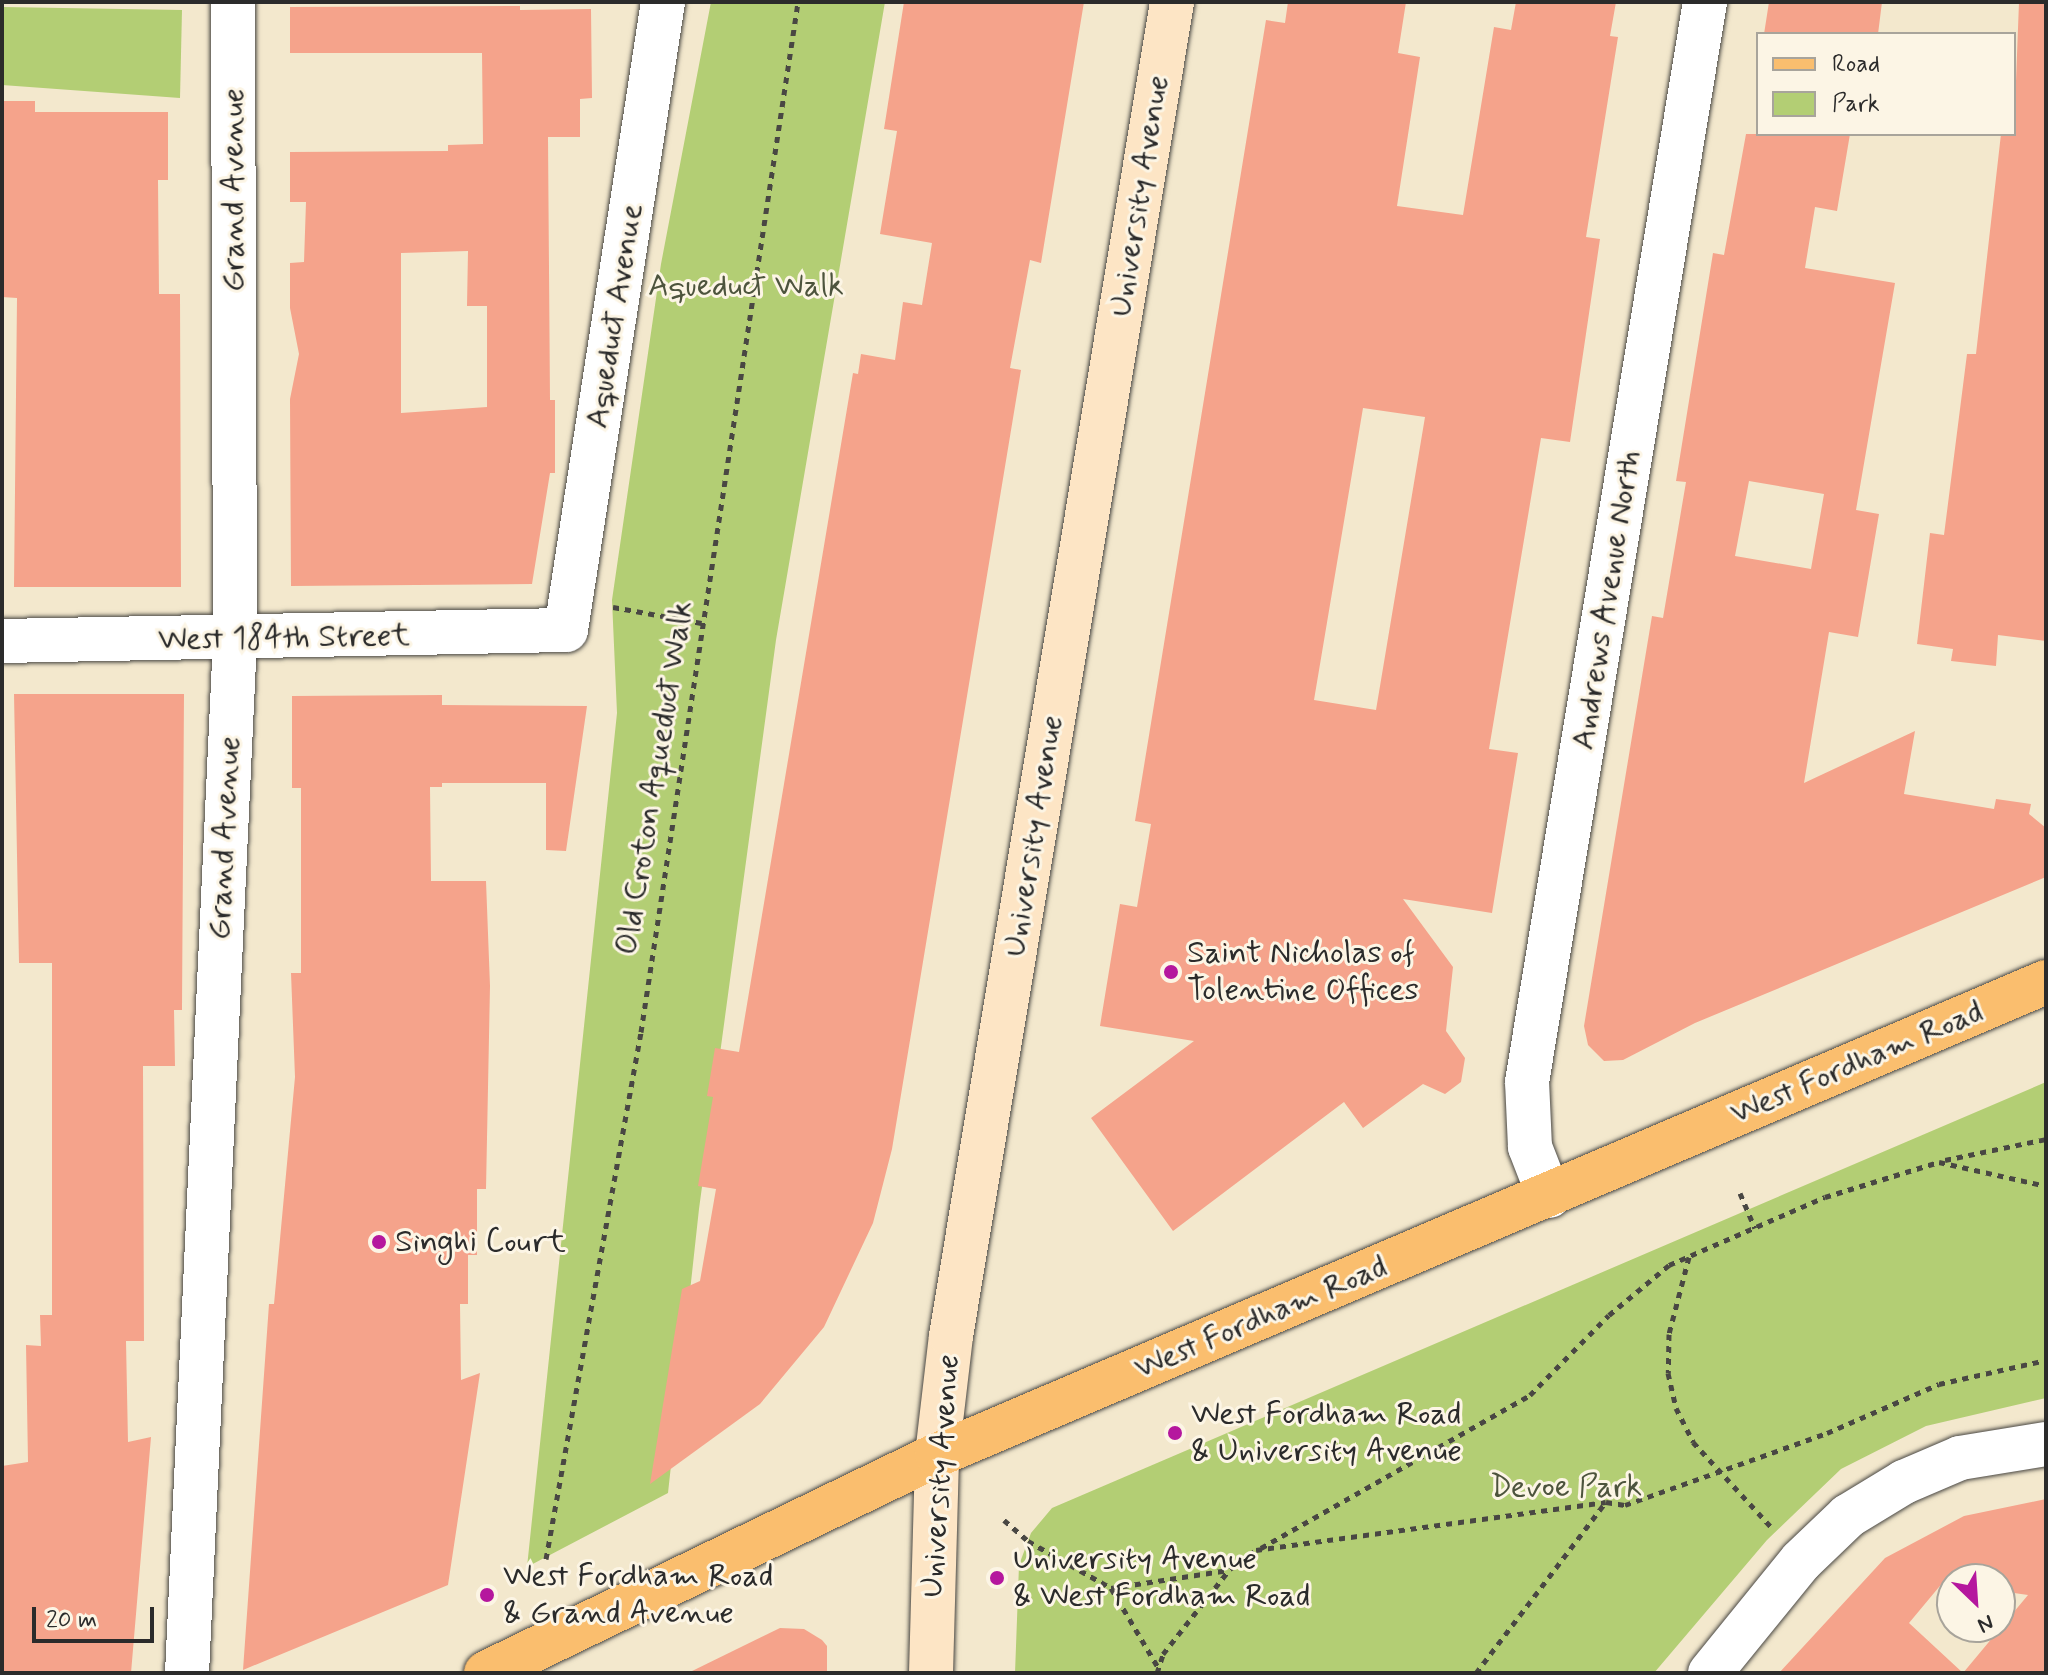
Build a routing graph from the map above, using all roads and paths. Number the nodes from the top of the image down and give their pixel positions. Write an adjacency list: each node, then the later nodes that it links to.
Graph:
1 (233, 2): 9 (street, Grand Avenue)
2 (663, 2): 8 (street, Aqueduct Avenue)
3 (798, 2): 7 (path, Old Croton Aqueduct Walk)
4 (1172, 2): 21 (street, University Avenue)
5 (1705, 2): 16 (street, Andrews Avenue North)
6 (619, 608): 7 (path)
7 (702, 623): 27 (path, Old Croton Aqueduct Walk)
8 (566, 630): 9 (street, West 184th Street)
9 (235, 640): 10 (street, West 184th Street); 31 (street, Grand Avenue)
10 (2, 641)
11 (2046, 982): 16 (main road, West Fordham Road)
12 (2046, 1139): 13 (path)
13 (1939, 1162): 14 (path); 17 (path)
14 (2046, 1186)
15 (1740, 1193): 17 (path)
16 (1549, 1196): 21 (main road, West Fordham Road)
17 (1755, 1228): 18 (path)
18 (1689, 1257): 22 (path); 26 (path)
19 (2046, 1360): 22 (path)
20 (2046, 1444): 35 (street)
21 (937, 1455): 32 (main road, West Fordham Road); 33 (street, University Avenue)
22 (1721, 1473): 23 (path); 25 (path)
23 (1606, 1502): 26 (path); 34 (path)
24 (1004, 1520): 29 (path)
25 (1781, 1539)
26 (1256, 1550): 28 (path)
27 (546, 1559)
28 (1230, 1569): 29 (path); 30 (path)
29 (1111, 1588): 30 (path)
30 (1158, 1670)
31 (187, 1673)
32 (486, 1673)
33 (931, 1673)
34 (1476, 1673)
35 (1710, 1673)

